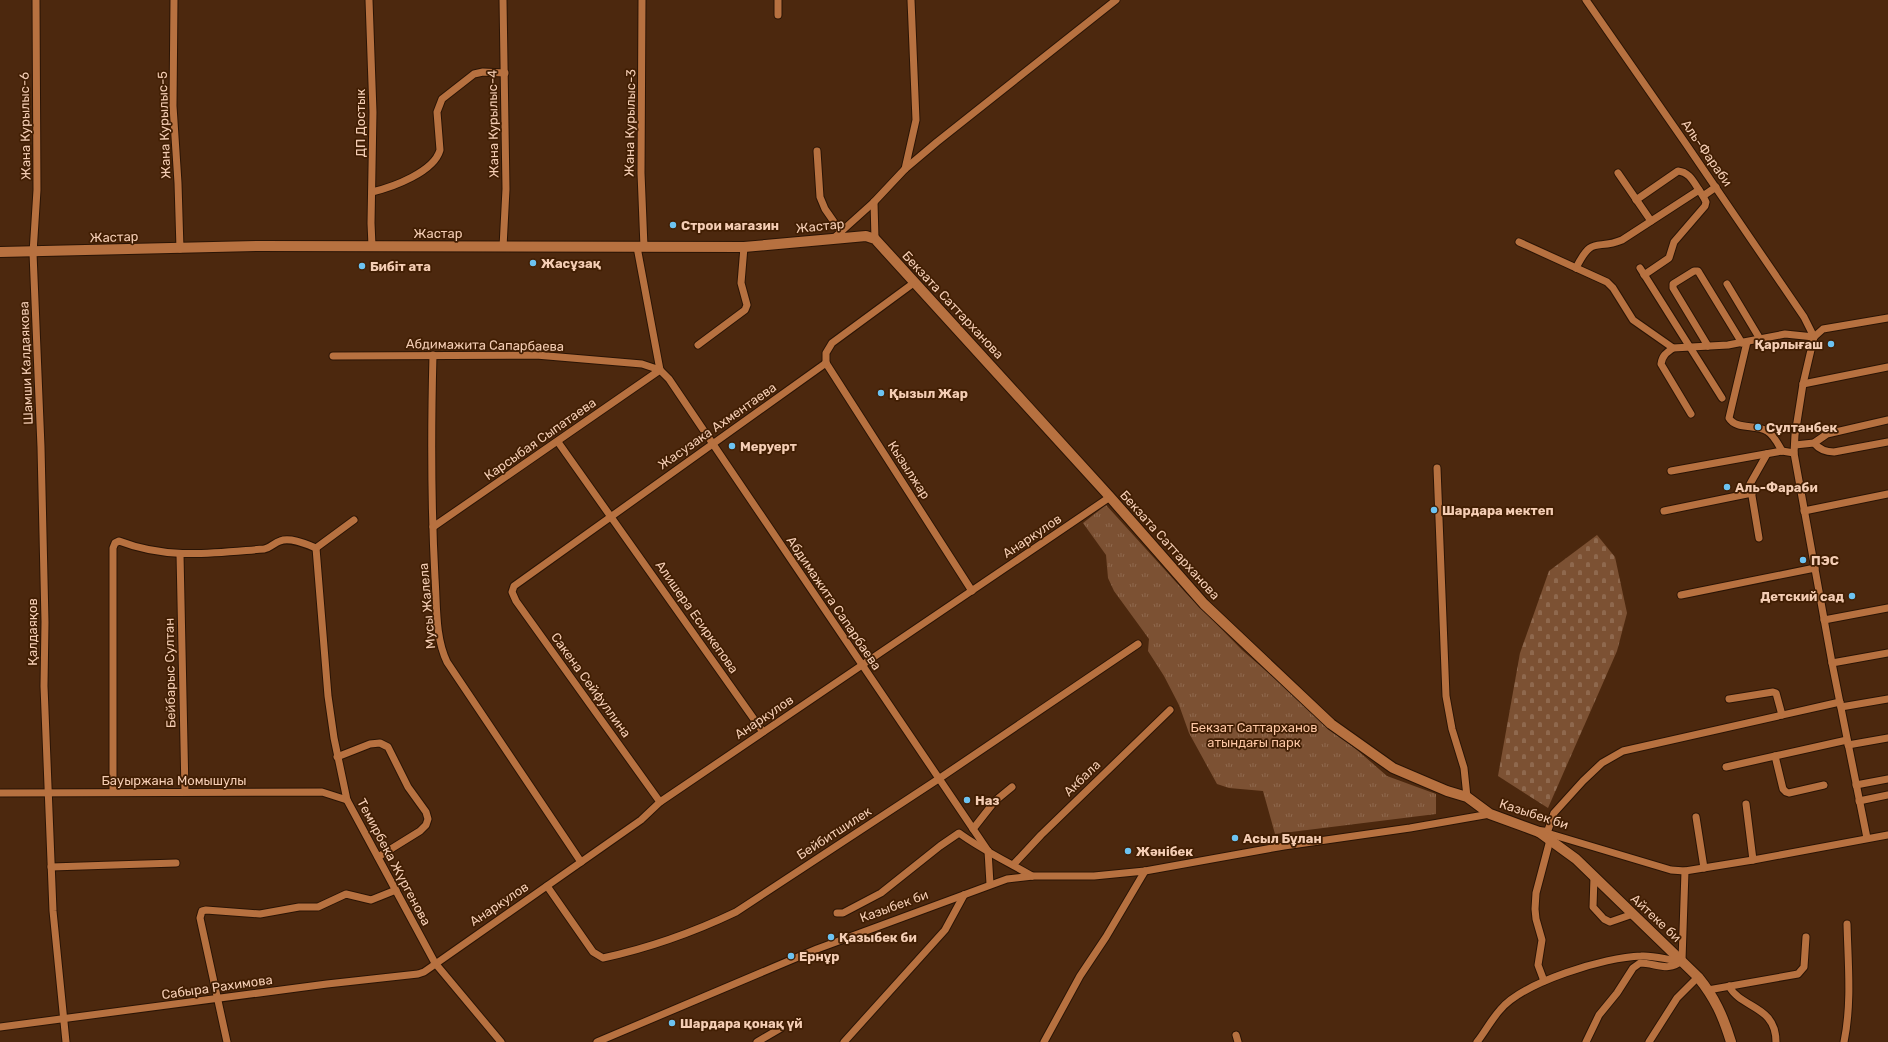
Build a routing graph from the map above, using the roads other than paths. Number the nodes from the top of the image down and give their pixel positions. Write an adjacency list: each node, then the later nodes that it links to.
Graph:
1 (36, 0): 31 (street, Жана Курылыс-6)
2 (174, 0): 29 (street, Жана Курылыс-5)
3 (370, 0): 17 (street, ДП Достык)
4 (503, 0): 11 (street, Жана Курылыс-4)
5 (642, 0): 27 (street, Жана Курылыс-3)
6 (778, 0): 10 (street)
7 (912, 0): 13 (street)
8 (1116, 0): 13 (street)
9 (1586, 0): 15 (street, Аль-Фараби)
10 (778, 15)
11 (505, 73): 17 (street); 26 (street, Жана Курылыс-4)
12 (817, 151): 22 (street)
13 (905, 169): 20 (street)
14 (1618, 173): 19 (street)
15 (1716, 187): 18 (street); 38 (street, Аль-Фараби)
16 (1699, 190): 18 (street); 19 (street); 21 (street)
17 (372, 192): 25 (street, ДП Достык)
18 (1703, 196): 34 (street)
19 (1636, 200): 21 (street)
20 (874, 202): 22 (street); 23 (street)
21 (1651, 221): 32 (street)
22 (837, 235): 23 (street, Жастар); 28 (street, Жастар)
23 (875, 239): 35 (street, Бекзата Саттарханова)
24 (1519, 242): 32 (street)
25 (372, 246): 26 (street, Жастар); 29 (street, Жастар)
26 (503, 247): 27 (street, Жастар)
27 (641, 247): 28 (street, Жастар); 49 (street)
28 (744, 247): 41 (street)
29 (180, 248): 31 (street, Жастар)
30 (0, 252): 31 (street, Жастар)
31 (33, 253): 64 (street, Шамши Калдаякова)
32 (1576, 268): 44 (street)
33 (1640, 268): 34 (street)
34 (1644, 275): 42 (street)
35 (915, 282): 47 (street); 67 (street, Бекзата Саттарханова)
36 (1727, 284): 39 (street)
37 (1888, 318): 38 (street)
38 (1814, 337): 39 (street); 50 (street)
39 (1760, 339): 40 (street)
40 (1744, 343): 43 (street); 43 (street); 59 (street)
41 (698, 345)
42 (1689, 346): 43 (street); 44 (street); 51 (street)
43 (1708, 346)
44 (1672, 348): 52 (street)
45 (433, 355): 46 (street, Абдимажита Сапарбаева); 49 (street, Абдимажита Сапарбаева); 72 (street, Мусы Жалела)
46 (333, 356)
47 (826, 363): 57 (street, Жасузака Ахментаева); 78 (street, Кызылжар)
48 (1888, 366): 50 (street)
49 (660, 370): 54 (street, Карсыбая Сыпатаева); 57 (street, Абдимажита Сапарбаева)
50 (1803, 384): 58 (street)
51 (1722, 398)
52 (1691, 414)
53 (1888, 420): 56 (street)
54 (558, 442): 70 (street, Алишера Есиркепова); 72 (street, Карсыбая Сыпатаева)
55 (1888, 442): 56 (street)
56 (1814, 443): 58 (street)
57 (713, 445): 70 (street, Жасузака Ахментаева); 85 (street, Абдимажита Сапарбаева)
58 (1795, 445): 60 (street)
59 (1782, 451): 60 (street); 61 (street)
60 (1794, 452): 69 (street)
61 (1767, 454): 63 (street); 65 (street)
62 (1437, 468): 107 (street)
63 (1671, 471)
64 (42, 472): 103 (street, Қалдаяқов)
65 (1752, 493): 68 (street); 73 (street)
66 (1888, 494): 69 (street)
67 (1110, 497): 78 (street, Анаркулов); 107 (street, Бекзата Саттарханова)
68 (1664, 511)
69 (1804, 511): 76 (street)
70 (611, 515): 77 (street, Жасузака Ахментаева); 91 (street, Алишера Есиркепова)
71 (354, 520): 74 (street)
72 (432, 527): 121 (street, Мусы Жалела)
73 (1759, 538)
74 (316, 548): 75 (street); 95 (street, Темирбека Жүргенова)
75 (180, 554): 104 (street); 105 (street, Бейбарыс Султан)
76 (1815, 568): 79 (street); 81 (street)
77 (520, 580): 110 (street, Сакена Сейфуллина)
78 (972, 590): 85 (street, Анаркулов)
79 (1681, 594)
80 (1888, 608): 81 (street)
81 (1824, 620): 84 (street)
82 (1138, 644): 97 (street, Бейбитшилек)
83 (1888, 653): 84 (street)
84 (1832, 663): 88 (street)
85 (861, 665): 91 (street, Анаркулов); 97 (street, Абдимажита Сапарбаева)
86 (1729, 699): 90 (street)
87 (1888, 699): 88 (street)
88 (1841, 705): 90 (street); 93 (street)
89 (1170, 710): 123 (street, Акбала)
90 (1782, 715): 115 (street)
91 (763, 732): 110 (street, Анаркулов)
92 (1888, 738): 93 (street)
93 (1848, 743): 94 (street); 100 (street)
94 (1775, 756): 96 (street); 99 (street)
95 (337, 757): 108 (street, Темирбека Жүргенова); 119 (street)
96 (1726, 767)
97 (940, 778): 114 (street, Абдимажита Сапарбаева); 131 (street, Бейбитшилек)
98 (1888, 779): 100 (street)
99 (1824, 785)
100 (1856, 785): 109 (street)
101 (1012, 787): 114 (street)
102 (0, 792): 103 (street, Бауыржана Момышулы)
103 (47, 792): 104 (street, Бауыржана Момышулы); 124 (street, Қалдаяқов)
104 (113, 792): 105 (street, Бауыржана Момышулы)
105 (185, 792): 108 (street, Бауыржана Момышулы)
106 (1888, 795): 109 (street)
107 (1467, 797): 112 (street, Бекзата Саттарханова)
108 (347, 800): 119 (street, Темирбека Жүргенова)
109 (1859, 801): 117 (street)
110 (660, 802): 121 (street, Анаркулов)
111 (1746, 804): 120 (street)
112 (1490, 814): 115 (street, Казыбек би); 126 (street, Казыбек би)
113 (1696, 817): 125 (street)
114 (974, 829): 118 (street, Абдимажита Сапарбаева)
115 (1545, 835): 127 (street, Казыбек би); 129 (street, Айтеке би); 141 (street)
116 (1888, 835): 117 (street, Казыбек би)
117 (1867, 838): 120 (street, Казыбек би)
118 (988, 851): 123 (street); 130 (street); 134 (street)
119 (378, 856): 132 (street, Темирбека Жүргенова)
120 (1753, 860): 125 (street, Казыбек би)
121 (581, 862): 131 (street, Анаркулов)
122 (176, 863): 124 (street)
123 (1013, 865): 128 (street)
124 (51, 867): 145 (street, Қалдаяқов)
125 (1704, 868): 127 (street, Казыбек би)
126 (1145, 871): 128 (street, Казыбек би); 154 (street)
127 (1685, 871): 138 (street)
128 (1033, 876): 130 (street, Казыбек би)
129 (1594, 877): 135 (street, Айтеке би); 135 (street)
130 (990, 884): 133 (street, Казыбек би)
131 (547, 886): 139 (street, Анаркулов)
132 (396, 890): 139 (street, Темирбека Жүргенова); 144 (street)
133 (964, 895): 151 (street, Казыбек би); 153 (street)
134 (838, 913)
135 (1632, 914): 138 (street, Айтеке би)
136 (1846, 924): 160 (street)
137 (1806, 937): 142 (street)
138 (1681, 961): 140 (street, Айтеке би); 141 (street); 156 (street)
139 (435, 962): 144 (street, Сабыра Рахимова); 150 (street, Темирбека Жүргенова)
140 (1698, 977): 143 (street, Айтеке би); 157 (street)
141 (1544, 981): 155 (street)
142 (1729, 986): 143 (street); 159 (street)
143 (1708, 990): 158 (street, Айтеке би)
144 (218, 999): 145 (street, Сабыра Рахимова); 149 (street)
145 (62, 1019): 146 (street, Сабыра Рахимова); 148 (street)
146 (0, 1027)
147 (781, 1028): 152 (street)
148 (66, 1042)
149 (227, 1042)
150 (501, 1042)
151 (597, 1042)
152 (757, 1042)
153 (844, 1042)
154 (1044, 1042)
155 (1477, 1042)
156 (1586, 1042)
157 (1649, 1042)
158 (1732, 1042)
159 (1776, 1042)
160 (1844, 1042)

